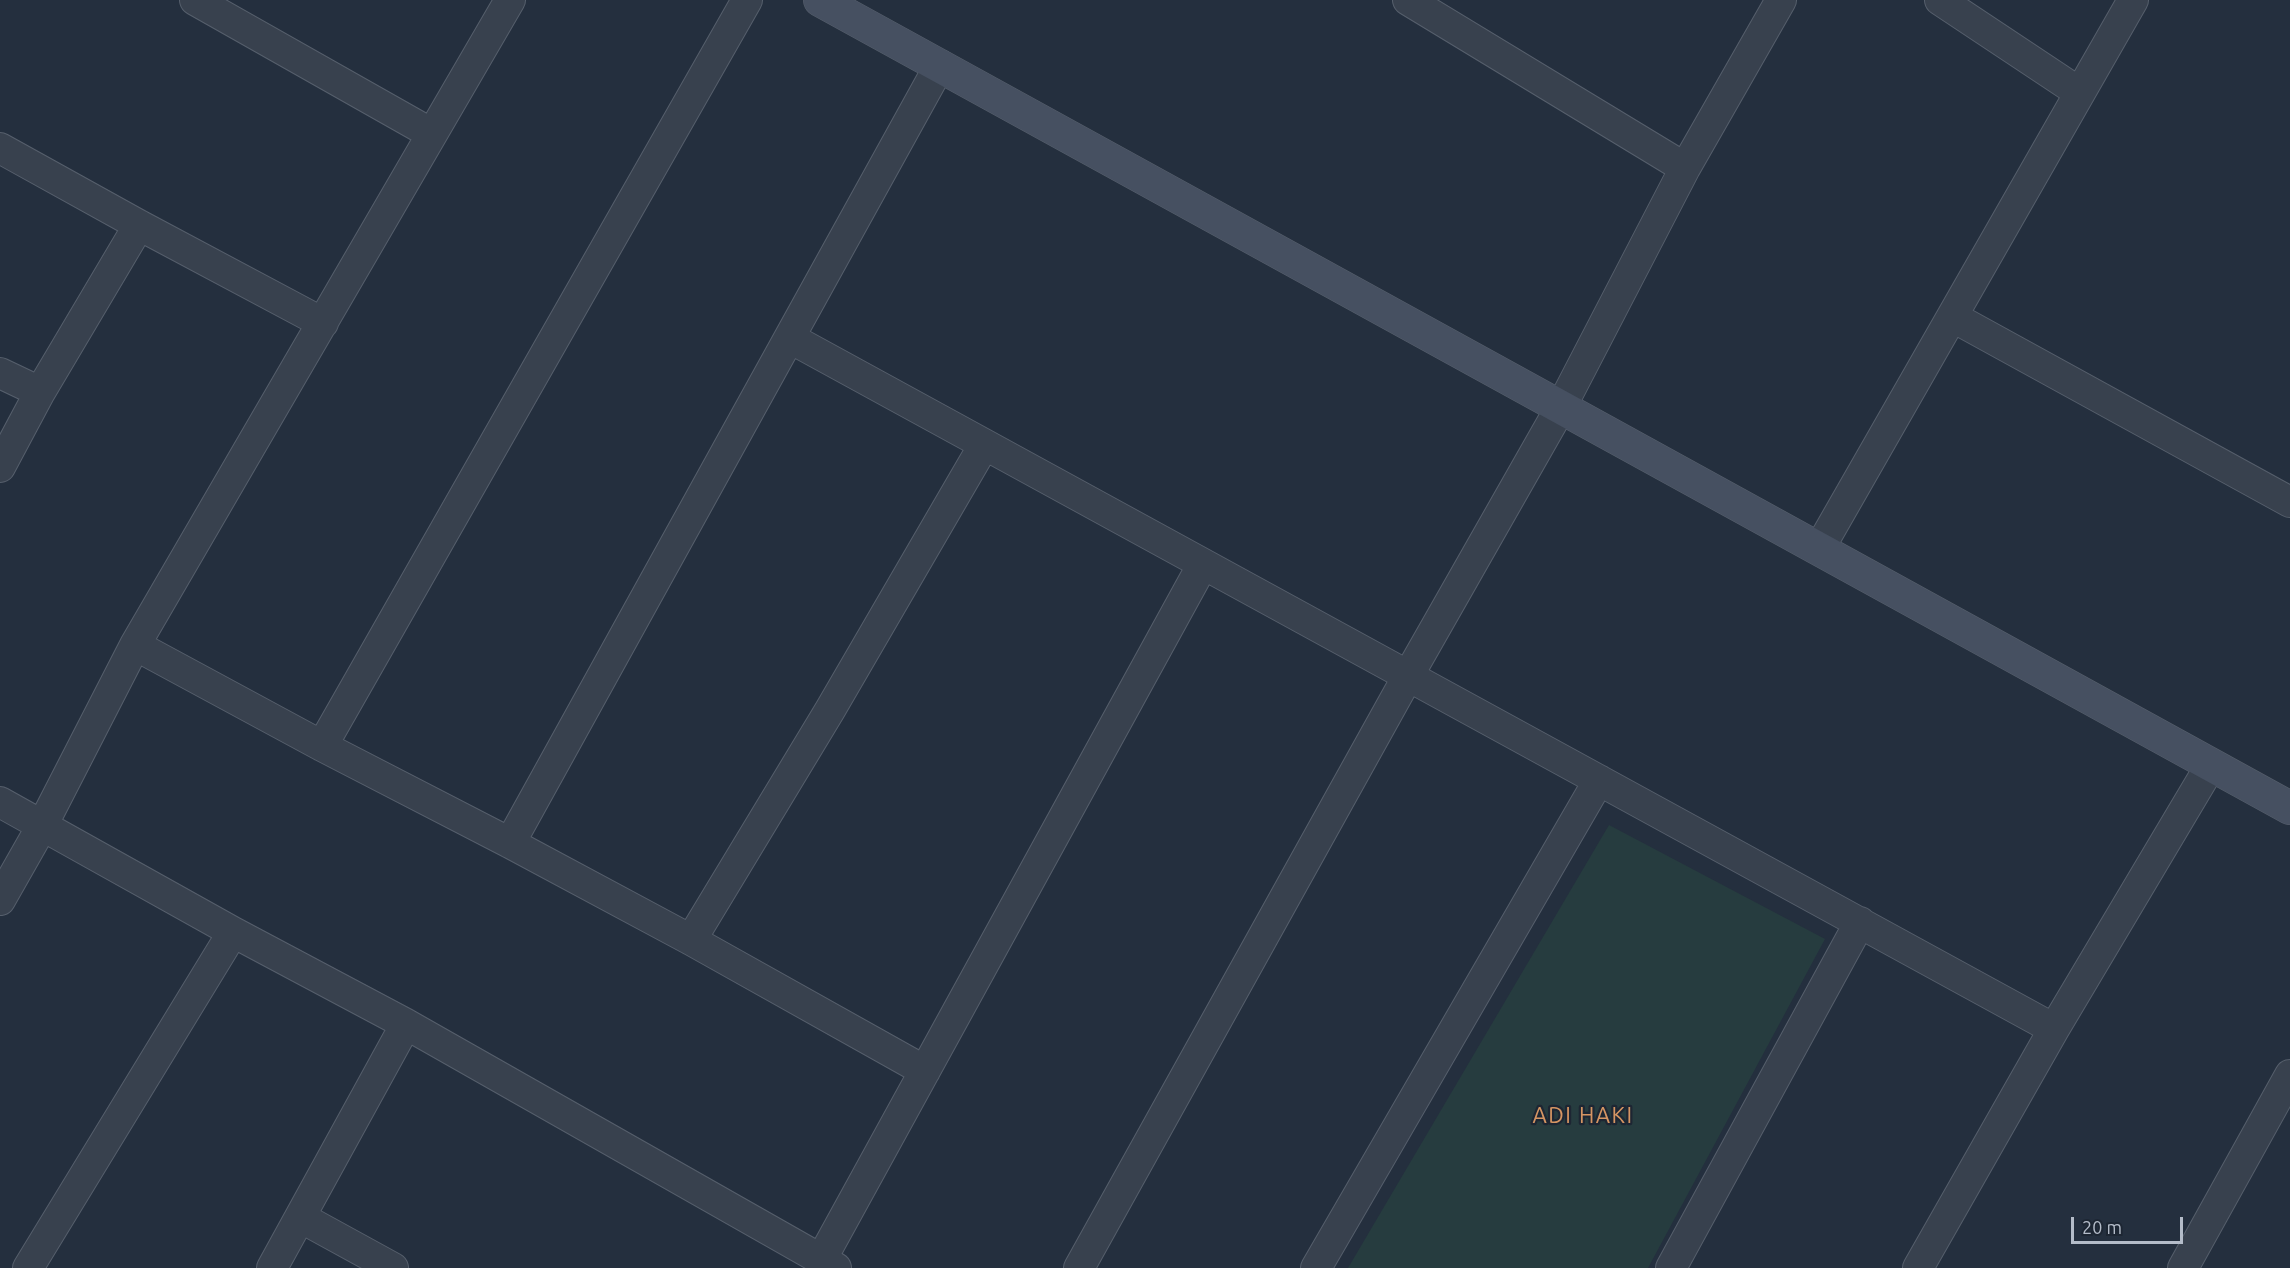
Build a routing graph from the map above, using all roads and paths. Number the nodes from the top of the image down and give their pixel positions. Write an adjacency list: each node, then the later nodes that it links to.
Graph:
1 (195, 0): 11 (street)
2 (510, 0): 11 (street)
3 (747, 0): 28 (street)
4 (820, 0): 9 (street)
5 (1408, 0): 13 (street)
6 (1781, 0): 13 (street)
7 (1940, 0): 10 (street)
8 (2133, 0): 10 (street)
9 (940, 65): 17 (street); 20 (street)
10 (2080, 93): 15 (street)
11 (432, 134): 16 (street)
12 (0, 147): 14 (street)
13 (1686, 168): 20 (street)
14 (139, 225): 16 (street); 19 (street)
15 (1953, 316): 23 (street); 24 (street)
16 (323, 322): 26 (street)
17 (790, 338): 21 (street); 34 (street)
18 (0, 373): 19 (street)
19 (40, 392): 22 (street)
20 (1561, 407): 24 (street); 27 (street)
21 (984, 445): 25 (street); 38 (street)
22 (0, 467)
23 (2290, 502)
24 (1820, 549): 29 (street)
25 (1203, 564): 27 (street); 41 (street)
26 (135, 645): 28 (street); 33 (street)
27 (1408, 676): 30 (street); 48 (street)
28 (322, 746): 34 (street)
29 (2211, 765): 32 (street); 40 (street)
30 (1599, 780): 36 (street); 49 (street)
31 (0, 802): 33 (street)
32 (2290, 808)
33 (42, 826): 35 (street); 37 (street)
34 (510, 843): 38 (street)
35 (0, 900)
36 (1860, 922): 40 (street); 50 (street)
37 (233, 932): 39 (street); 45 (street)
38 (691, 940): 41 (street)
39 (406, 1024): 43 (street); 44 (street)
40 (2054, 1029): 51 (street)
41 (925, 1071): 44 (street)
42 (2290, 1075): 52 (street)
43 (300, 1217): 46 (street); 47 (street)
44 (828, 1264)
45 (28, 1268)
46 (272, 1268)
47 (393, 1268)
48 (1079, 1268)
49 (1316, 1268)
50 (1671, 1268)
51 (1918, 1268)
52 (2183, 1268)

